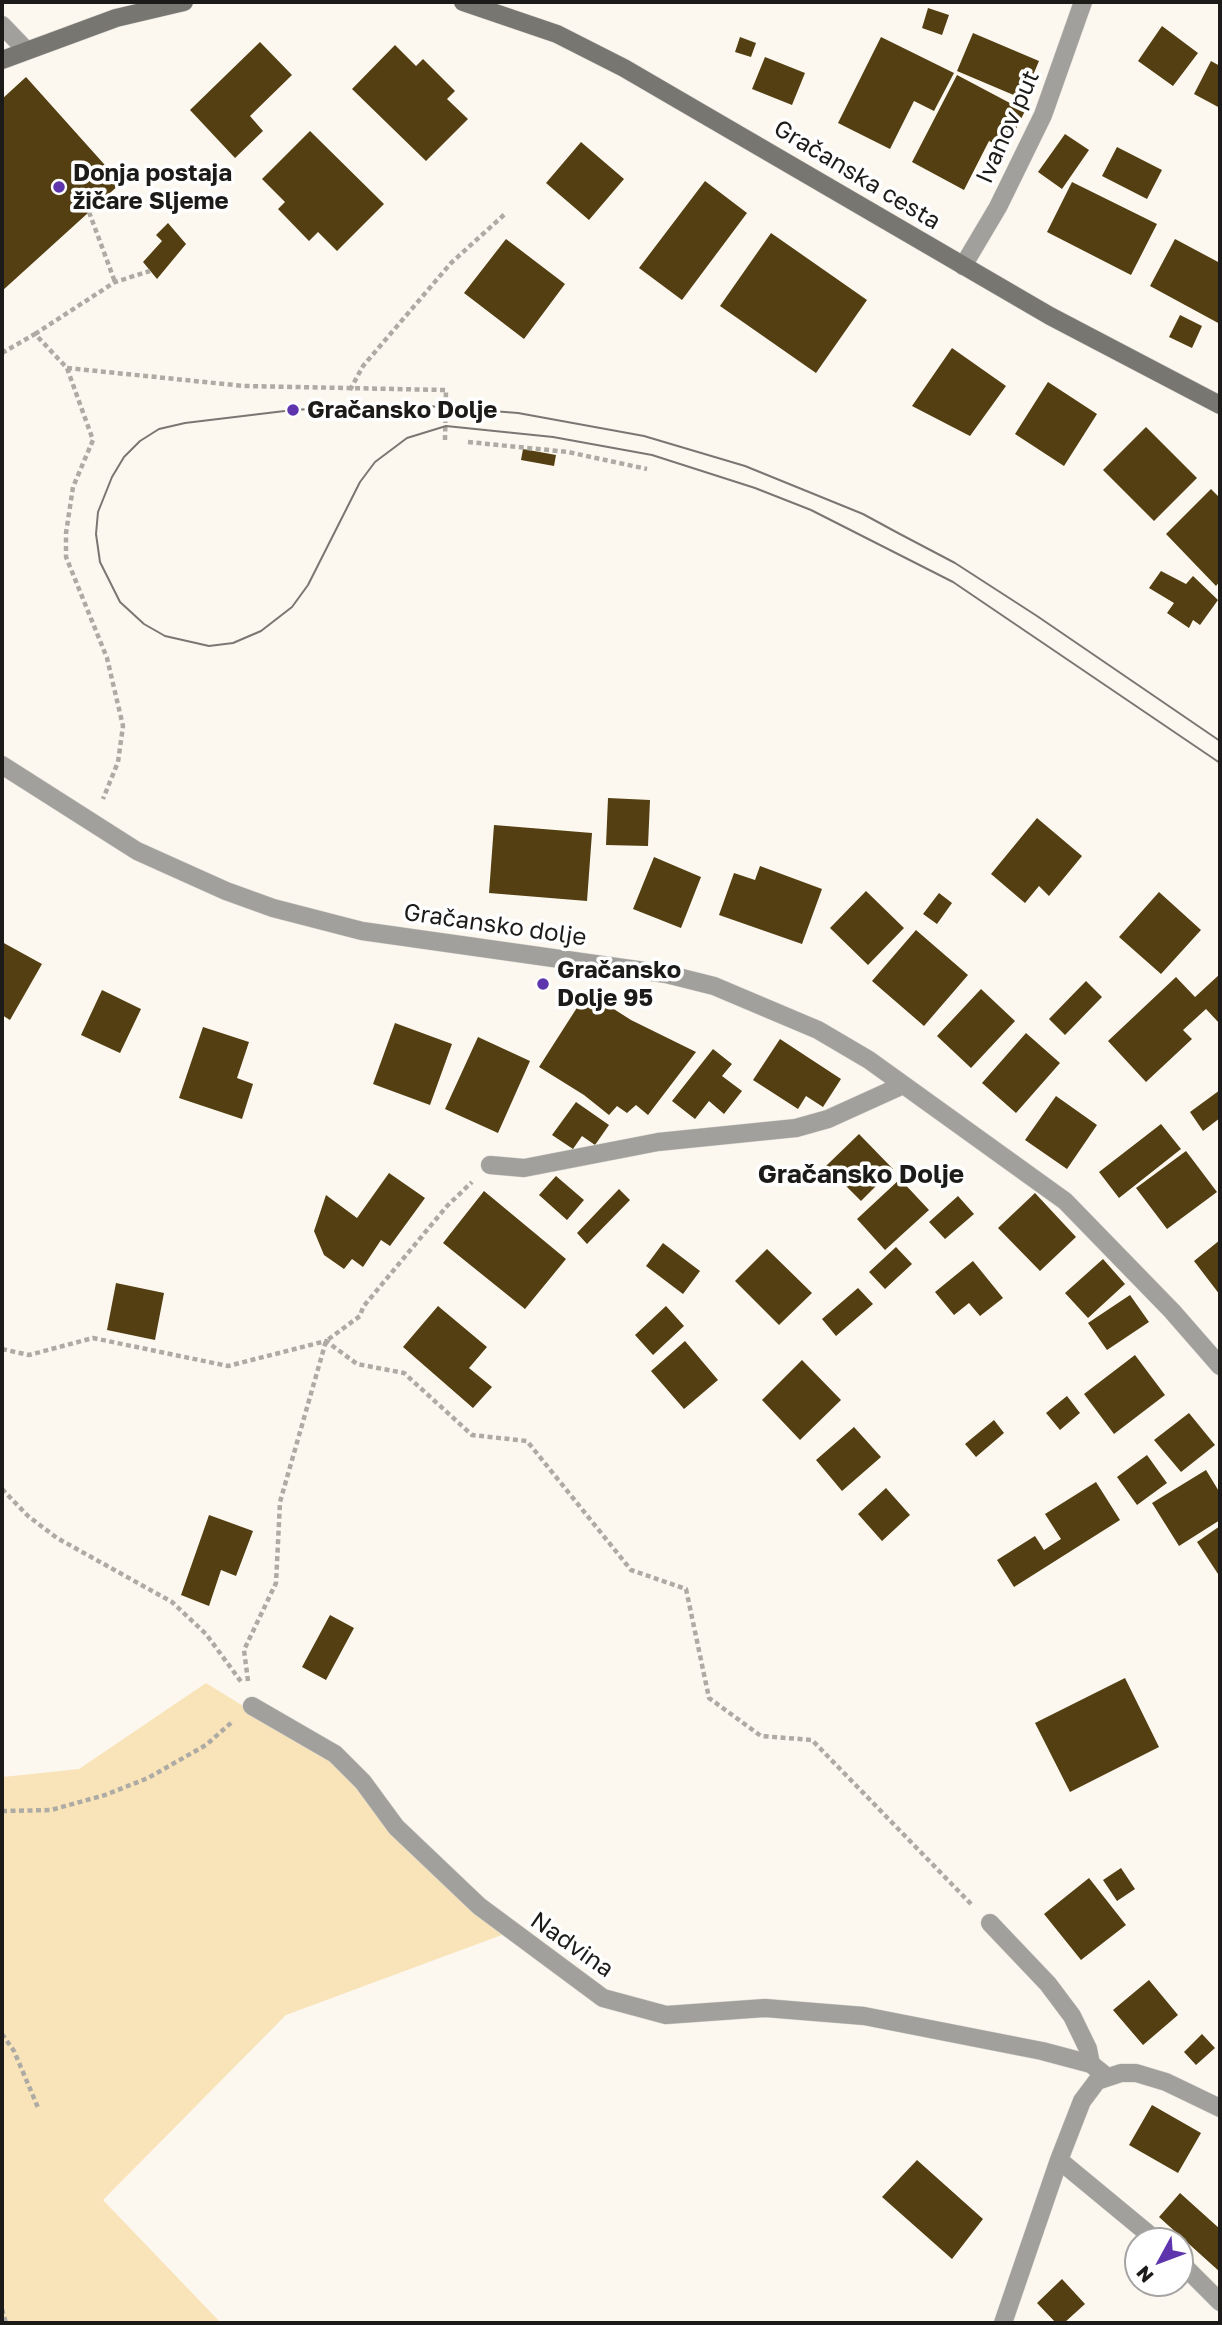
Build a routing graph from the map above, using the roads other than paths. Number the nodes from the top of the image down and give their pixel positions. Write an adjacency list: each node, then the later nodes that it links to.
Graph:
1 (184, 2): 5 (main road)
2 (463, 2): 7 (main road, Gračanska cesta)
3 (1083, 2): 7 (street, Ivanov put)
4 (2, 25): 5 (street)
5 (26, 50): 6 (main road)
6 (2, 60)
7 (963, 266): 8 (main road, Gračanska cesta)
8 (1220, 405)
9 (2, 765): 10 (street, Gračansko dolje)
10 (903, 1084): 11 (street); 12 (street, Gračansko dolje)
11 (490, 1165)
12 (1220, 1366)
13 (252, 1706): 15 (street, Nadvina)
14 (990, 1923): 15 (street)
15 (1091, 2064): 16 (street, Nadvina)
16 (1107, 2076): 17 (street); 18 (street)
17 (1220, 2108)
18 (1059, 2160): 19 (street); 22 (street)
19 (1140, 2227)
20 (1194, 2276): 21 (street)
21 (1220, 2302)
22 (1003, 2323)

